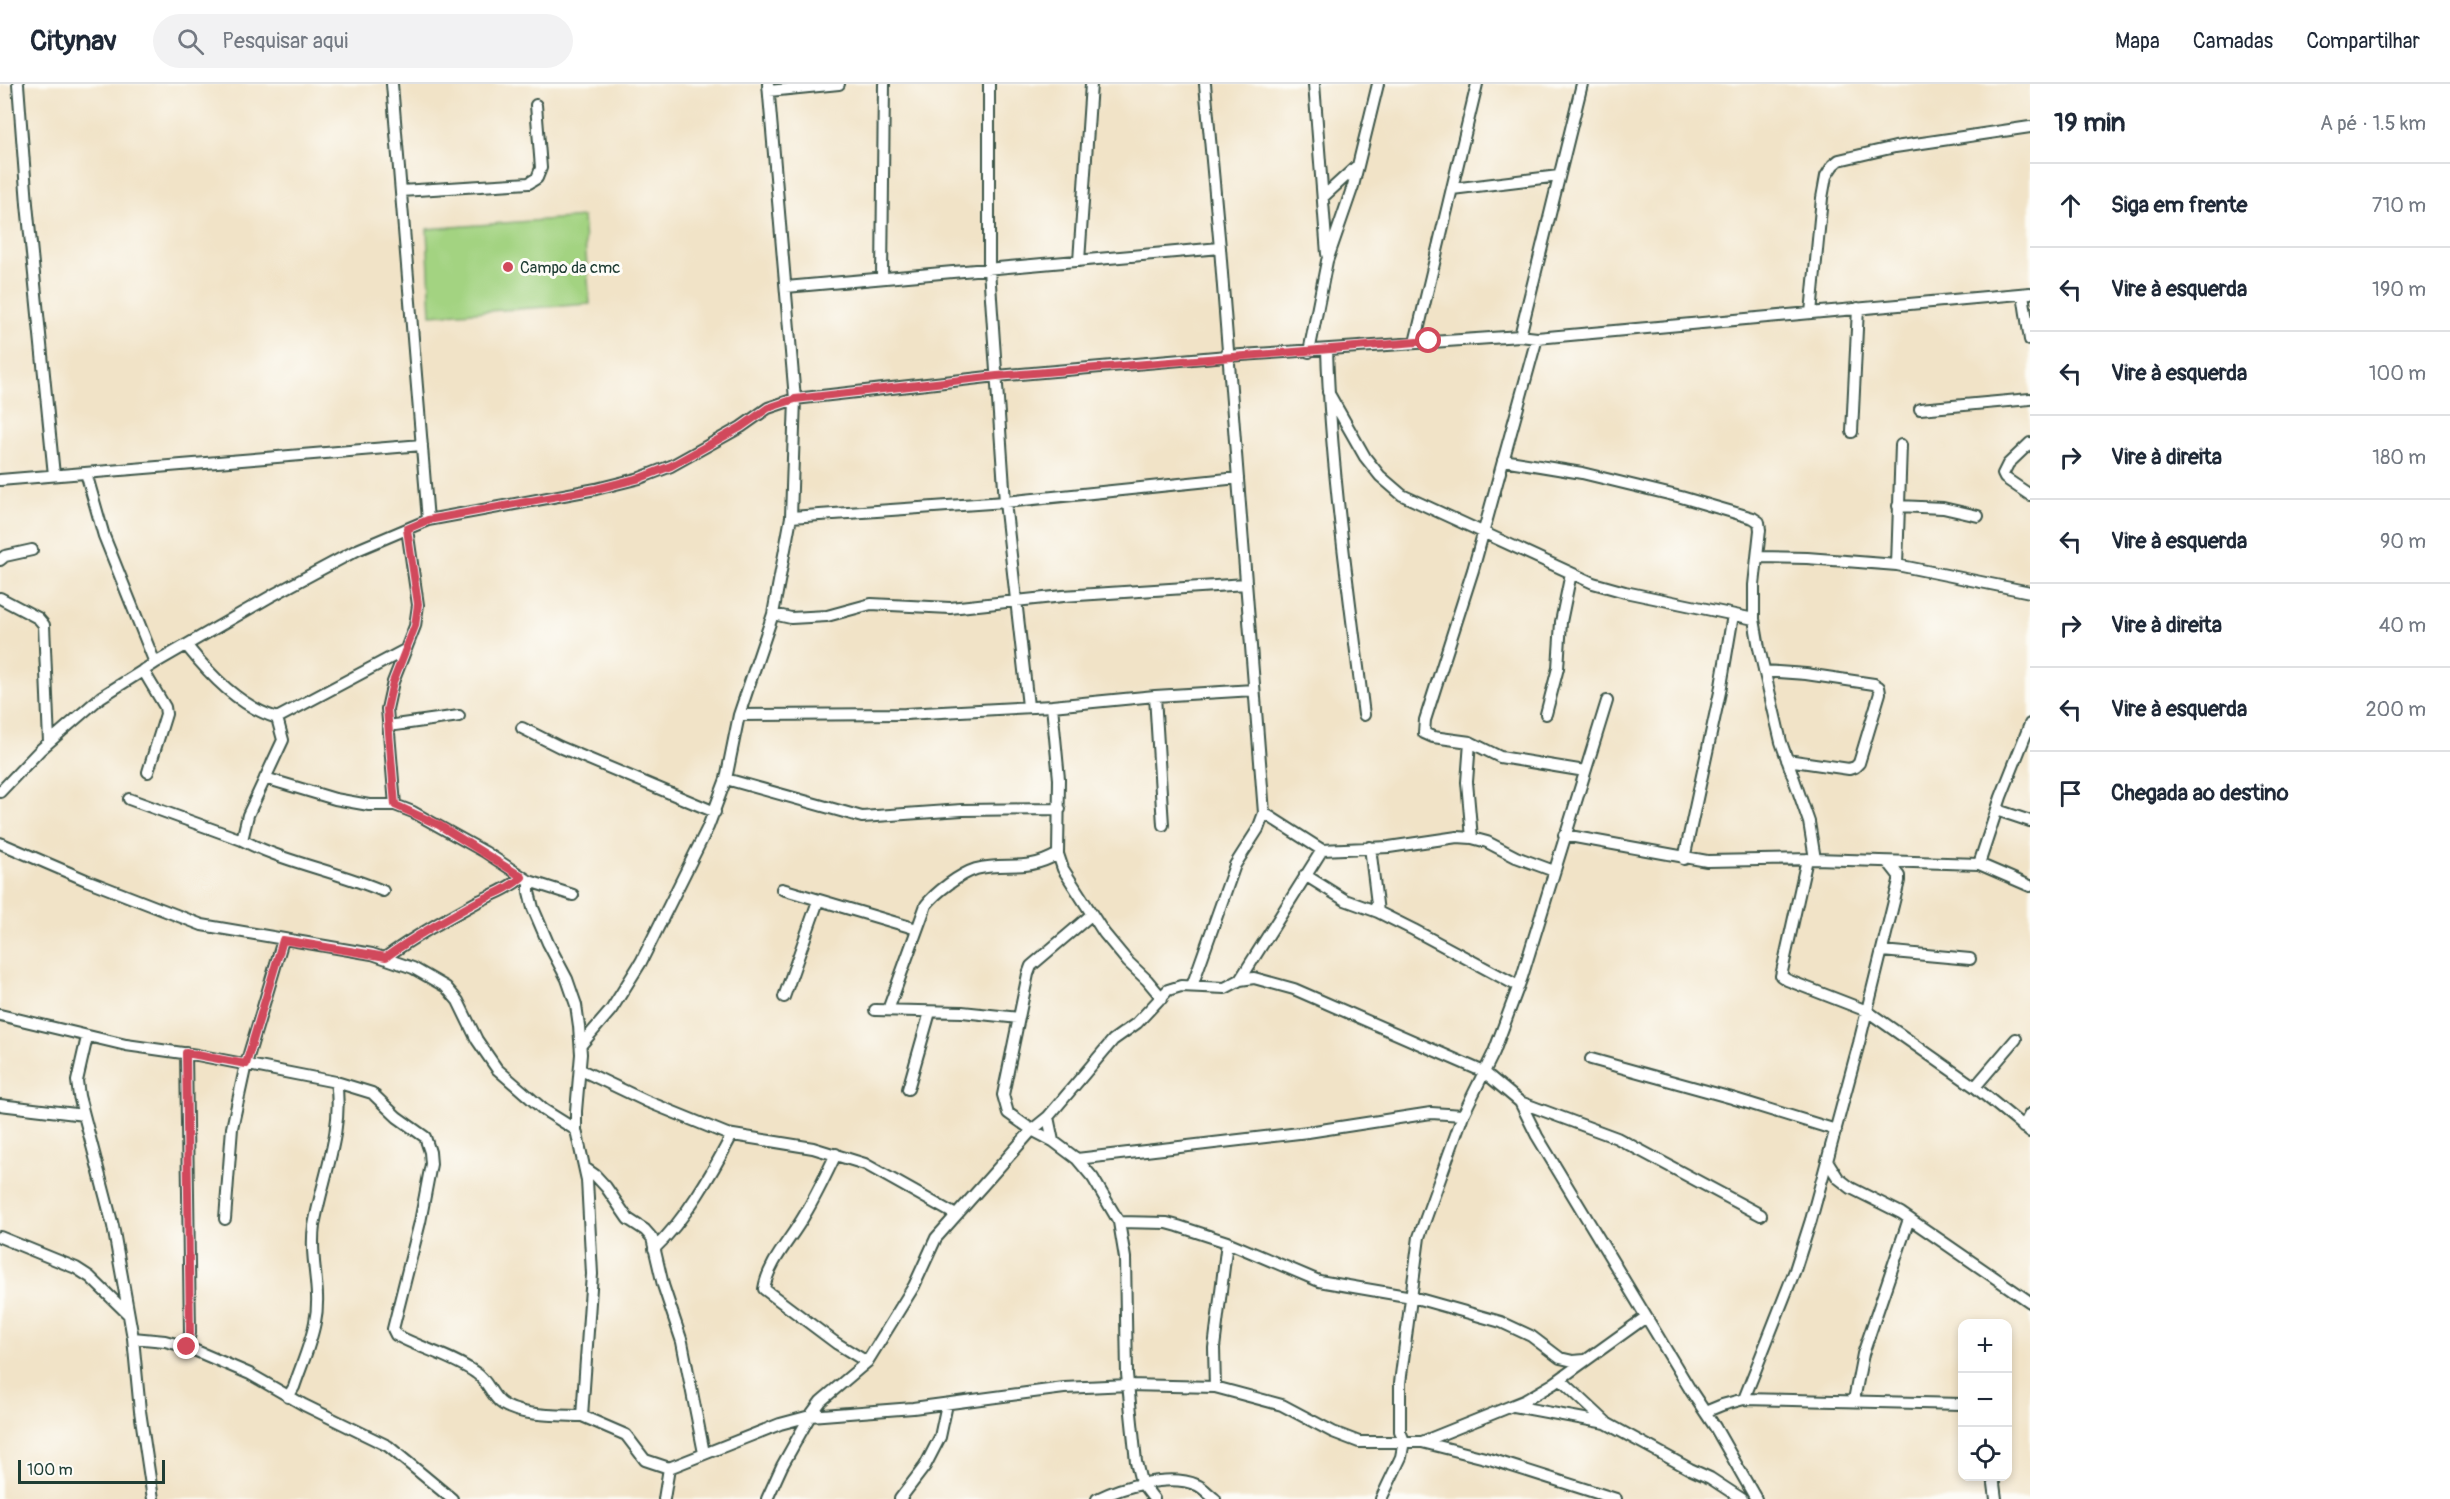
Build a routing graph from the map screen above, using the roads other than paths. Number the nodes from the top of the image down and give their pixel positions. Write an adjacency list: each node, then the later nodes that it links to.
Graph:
1 (18, 84): 47 (street)
2 (392, 84): 18 (street)
3 (839, 84): 12 (street)
4 (884, 84): 24 (street)
5 (989, 84): 23 (street)
6 (1091, 84): 21 (street)
7 (1205, 84): 20 (street)
8 (1314, 84): 19 (street)
9 (1378, 84): 15 (street)
10 (1477, 84): 17 (street)
11 (1582, 84): 16 (street)
12 (769, 87): 25 (street)
13 (536, 105): 18 (street)
14 (2030, 127): 28 (street)
15 (1358, 164): 19 (street); 22 (street)
16 (1559, 176): 17 (street); 29 (street)
17 (1452, 189): 32 (street)
18 (401, 191): 43 (street)
19 (1323, 197): 22 (street)
20 (1220, 248): 21 (street); 35 (street)
21 (1079, 261): 23 (street)
22 (1327, 261): 34 (street)
23 (989, 269): 24 (street); 36 (street)
24 (882, 278): 25 (street)
25 (786, 287): 38 (street)
26 (2027, 294): 27 (street); 31 (street)
27 (1858, 309): 28 (street); 41 (street)
28 (1811, 313): 30 (street)
29 (1520, 336): 30 (street); 32 (street)
30 (1537, 338): 45 (street)
31 (2030, 340)
32 (1415, 343): 33 (street)
33 (1327, 350): 34 (street); 37 (street)
34 (1309, 352): 35 (street)
35 (1227, 356): 36 (street); 48 (street)
36 (997, 376): 38 (street); 51 (street)
37 (1328, 392): 57 (street); 82 (street)
38 (795, 399): 54 (street); 55 (street)
39 (2030, 399): 40 (street)
40 (1920, 410)
41 (1852, 432)
42 (2030, 443): 50 (street)
43 (422, 445): 46 (street); 55 (street)
44 (1901, 445): 52 (street)
45 (1503, 460): 57 (street); 59 (street)
46 (86, 472): 47 (street); 72 (street)
47 (54, 475): 49 (street)
48 (1238, 478): 51 (street); 63 (street)
49 (0, 480)
50 (2030, 495)
51 (1005, 502): 54 (street); 66 (street)
52 (1898, 506): 53 (street); 61 (street)
53 (1978, 516)
54 (791, 517): 67 (street)
55 (428, 520): 56 (street)
56 (407, 529): 70 (street); 71 (street)
57 (1482, 532): 62 (street); 89 (street)
58 (32, 550): 60 (street)
59 (1758, 557): 61 (street); 69 (street)
60 (0, 560)
61 (1897, 565): 64 (street)
62 (1571, 573): 68 (street); 80 (street)
63 (1246, 584): 66 (street); 75 (street)
64 (2030, 592)
65 (0, 598): 88 (street)
66 (1017, 602): 67 (street); 78 (street)
67 (773, 614): 81 (street)
68 (1733, 615): 69 (street); 111 (street)
69 (1754, 619): 74 (street)
70 (186, 645): 72 (street); 84 (street)
71 (405, 650): 84 (street); 86 (street)
72 (155, 663): 73 (street)
73 (144, 670): 88 (street); 92 (street)
74 (1764, 671): 90 (street); 90 (street)
75 (1254, 690): 76 (street); 101 (street)
76 (1155, 696): 79 (street); 103 (street)
77 (1606, 701): 91 (street)
78 (1028, 706): 79 (street); 81 (street)
79 (1052, 706): 98 (street)
80 (1546, 714)
81 (739, 715): 94 (street)
82 (1364, 715)
83 (459, 716): 86 (street)
84 (278, 718): 93 (street)
85 (2030, 724): 99 (street)
86 (388, 726): 97 (street)
87 (522, 728): 100 (street)
88 (49, 742): 95 (street)
89 (1470, 742): 91 (street); 105 (street)
90 (1787, 759): 112 (street)
91 (1585, 771): 104 (street)
92 (148, 772)
93 (265, 778): 97 (street); 106 (street)
94 (726, 779): 98 (street); 100 (street)
95 (0, 792)
96 (129, 799): 106 (street)
97 (395, 805): 117 (street)
98 (1060, 809): 110 (street)
99 (1996, 810): 102 (street); 114 (street)
100 (715, 812): 143 (street)
101 (1264, 813): 109 (street); 131 (street)
102 (2030, 822)
103 (1163, 825)
104 (1564, 836): 111 (street); 115 (street)
105 (1472, 838): 108 (street); 115 (street)
106 (242, 840): 120 (street)
107 (0, 843): 126 (street)
108 (1370, 847): 109 (street); 123 (street)
109 (1322, 850): 116 (street)
110 (1058, 854): 124 (street); 125 (street)
111 (1684, 859): 112 (street)
112 (1811, 859): 113 (street); 137 (street)
113 (1888, 862): 114 (street); 127 (street)
114 (1979, 864): 118 (street)
115 (1554, 871): 132 (street)
116 (1305, 875): 123 (street); 130 (street)
117 (525, 879): 121 (street); 128 (street); 143 (street)
118 (2030, 886)
119 (782, 889): 122 (street)
120 (383, 891)
121 (573, 895)
122 (818, 901): 125 (street); 133 (street)
123 (1378, 912): 132 (street)
124 (1091, 915): 134 (street); 140 (street)
125 (917, 929): 136 (street)
126 (283, 940): 128 (street); 146 (street)
127 (1882, 951): 129 (street); 137 (street)
128 (386, 957): 158 (street)
129 (1970, 959)
130 (1240, 980): 131 (street); 148 (street)
131 (1192, 986): 134 (street)
132 (1518, 987): 148 (street)
133 (784, 997)
134 (1162, 998): 156 (street)
135 (875, 1010): 136 (street)
136 (888, 1010): 138 (street)
137 (1868, 1011): 150 (street); 160 (street)
138 (930, 1012): 140 (street); 151 (street)
139 (0, 1015): 141 (street)
140 (1019, 1018): 159 (street)
141 (87, 1037): 144 (street); 155 (street)
142 (2016, 1040): 150 (street)
143 (581, 1045): 147 (street)
144 (186, 1053): 146 (street); 181 (street)
145 (1591, 1059): 160 (street)
146 (246, 1064): 149 (street); 170 (street)
147 (581, 1070): 158 (street); 162 (street)
148 (1484, 1072): 152 (street); 157 (street)
149 (336, 1082): 188 (street); 195 (street)
150 (1975, 1087): 161 (street)
151 (908, 1089)
152 (1520, 1102): 169 (street); 179 (street)
153 (0, 1105): 155 (street)
154 (2030, 1114): 161 (street)
155 (84, 1115): 178 (street)
156 (1048, 1116): 159 (street); 163 (street)
157 (1463, 1116): 165 (street); 176 (street)
158 (576, 1130): 167 (street)
159 (1032, 1130): 163 (street); 168 (street)
160 (1836, 1130): 166 (street)
161 (2026, 1130)
162 (732, 1135): 164 (street); 175 (street)
163 (1053, 1141): 165 (street)
164 (836, 1154): 168 (street); 184 (street)
165 (1077, 1159): 172 (street)
166 (1828, 1162): 171 (street); 189 (street)
167 (585, 1168): 175 (street); 195 (street)
168 (956, 1215): 184 (street)
169 (1761, 1215)
170 (225, 1219)
171 (1909, 1219): 177 (street); 190 (street)
172 (1119, 1222): 174 (street); 186 (street)
173 (0, 1237): 178 (street)
174 (1227, 1242): 176 (street); 187 (street)
175 (654, 1249): 200 (street)
176 (1412, 1297): 182 (street); 198 (street)
177 (2030, 1302)
178 (128, 1314): 180 (street)
179 (1646, 1317): 183 (street); 194 (street)
180 (134, 1338): 181 (street); 204 (street)
181 (187, 1347): 188 (street)
182 (1560, 1358): 183 (street); 185 (street)
183 (1586, 1360): 185 (street)
184 (867, 1362): 196 (street)
185 (1561, 1378): 193 (street); 197 (street)
186 (1128, 1385): 187 (street); 191 (street); 203 (street)
187 (1215, 1387): 198 (street)
188 (288, 1397): 205 (street)
189 (1744, 1399): 190 (street); 194 (street)
190 (1854, 1400): 192 (street)
191 (947, 1404): 196 (street); 208 (street)
192 (1958, 1404)
193 (1513, 1406): 197 (street); 199 (street)
194 (1705, 1412): 215 (street)
195 (582, 1416): 201 (street)
196 (810, 1416): 200 (street); 207 (street)
197 (1606, 1423): 214 (street)
198 (1404, 1441): 199 (street); 212 (street)
199 (1422, 1442): 213 (street)
200 (704, 1453): 201 (street)
201 (669, 1468): 206 (street)
202 (1994, 1481): 216 (street)
203 (1141, 1482): 209 (street); 210 (street); 211 (street)
204 (153, 1499)
205 (452, 1499)
206 (664, 1499)
207 (767, 1499)
208 (900, 1499)
209 (1096, 1499)
210 (1154, 1499)
211 (1215, 1499)
212 (1381, 1499)
213 (1616, 1499)
214 (1742, 1499)
215 (1756, 1499)
216 (1996, 1499)

